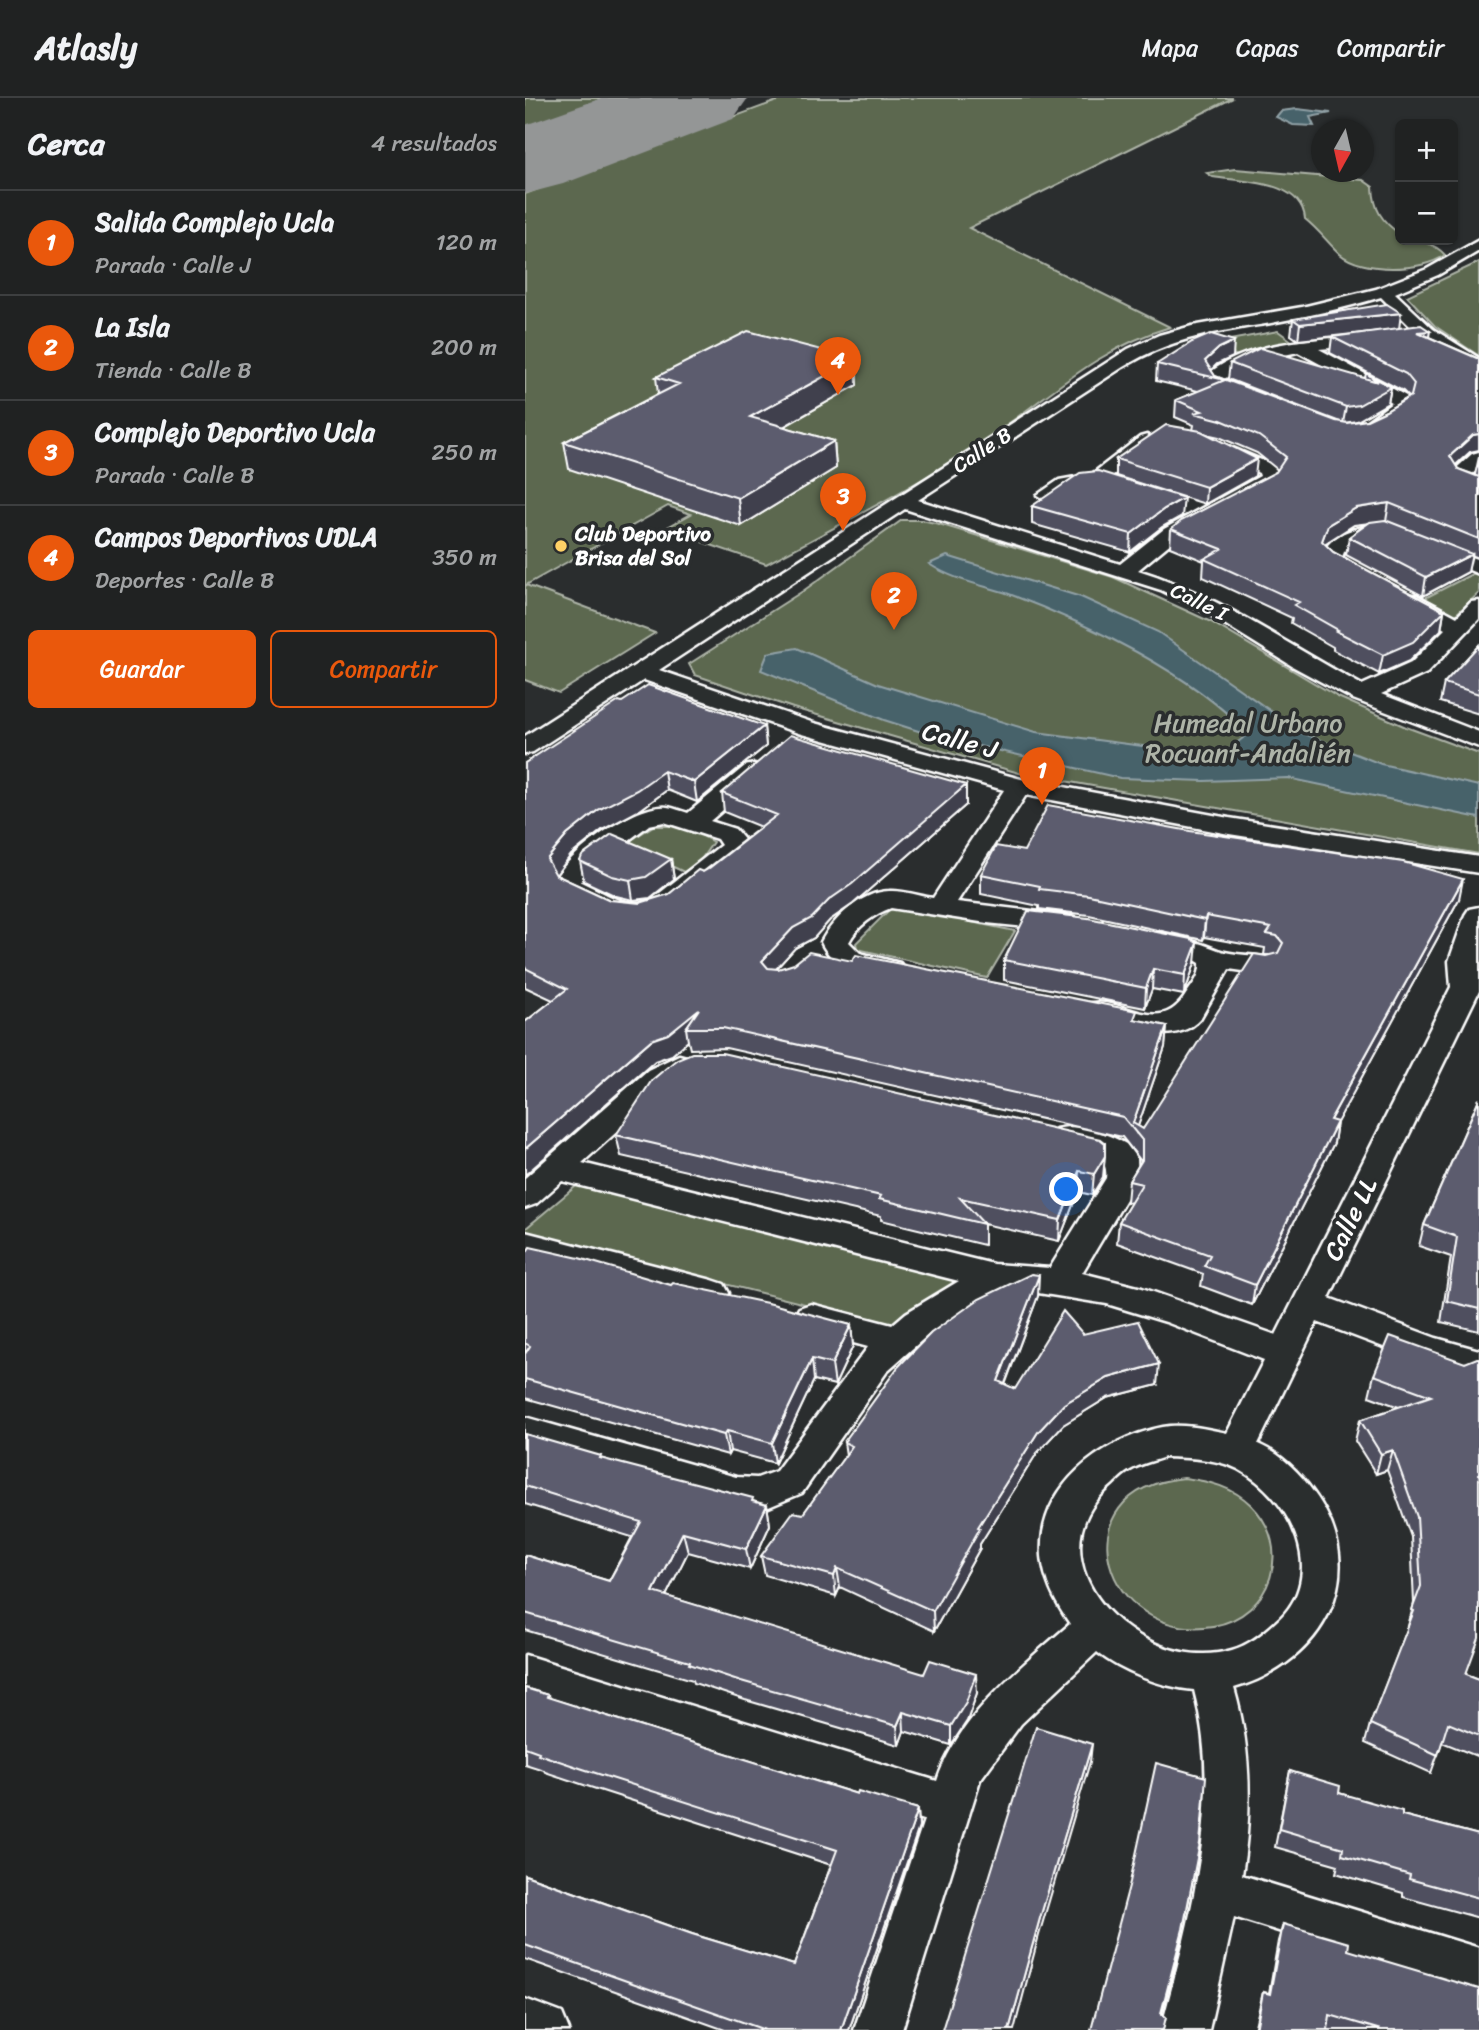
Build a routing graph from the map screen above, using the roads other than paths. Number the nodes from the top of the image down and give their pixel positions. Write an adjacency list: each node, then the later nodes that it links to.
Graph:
1 (1476, 249): 2 (street, Calle B)
2 (1384, 291): 3 (street); 17 (street, Calle B)
3 (1427, 333): 4 (street); 7 (street)
4 (1408, 335)
5 (1385, 338): 6 (street)
6 (1304, 348): 8 (street); 9 (street)
7 (1479, 365)
8 (1269, 405)
9 (1353, 432)
10 (1161, 434): 13 (street)
11 (1200, 441): 19 (street)
12 (1479, 458): 15 (street)
13 (1099, 480): 14 (street); 16 (street)
14 (1118, 487)
15 (1479, 488)
16 (1047, 495)
17 (903, 502): 21 (street, Calle I); 24 (street, Calle B)
18 (1180, 506): 19 (street)
19 (1205, 514): 21 (street)
20 (1479, 568): 23 (street)
21 (1125, 570): 25 (street, Calle I)
22 (1479, 607): 23 (street)
23 (1457, 626): 25 (street)
24 (642, 672): 27 (street, Calle J); 28 (street, Calle B)
25 (1361, 694): 26 (street, Calle I)
26 (1479, 740)
27 (787, 743): 29 (street, Calle J); 30 (street)
28 (525, 747)
29 (1019, 786): 31 (street, Calle J); 32 (street)
30 (692, 823): 30 (street)
31 (1479, 865)
32 (940, 907): 34 (street); 38 (street)
33 (1479, 915): 39 (street, Calle LL)
34 (1088, 927)
35 (1136, 937): 36 (street)
36 (1212, 958): 37 (street); 40 (street)
37 (1265, 965)
38 (913, 974)
39 (1472, 982): 49 (street, Calle LL)
40 (1073, 1007)
41 (709, 1059): 43 (street)
42 (1033, 1129): 47 (street)
43 (557, 1168): 44 (street); 46 (street)
44 (525, 1196)
45 (525, 1244): 48 (street)
46 (993, 1277): 47 (street); 51 (street)
47 (1060, 1280): 52 (street)
48 (737, 1299)
49 (1308, 1304): 52 (street, Calle LL); 53 (street)
50 (776, 1309): 51 (street)
51 (895, 1340): 54 (street)
52 (1285, 1353): 55 (street, Calle LL)
53 (1479, 1364)
54 (525, 1432)
55 (1236, 1452): 56 (street); 57 (street)
56 (1095, 1628): 57 (street); 59 (street)
57 (1209, 1672): 60 (street)
58 (525, 1674): 59 (street)
59 (949, 1806): 64 (street)
60 (1218, 1890): 61 (street); 65 (street)
61 (1479, 1971)
62 (525, 2023): 63 (street)
63 (545, 2030)
64 (878, 2030)
65 (1185, 2030)

